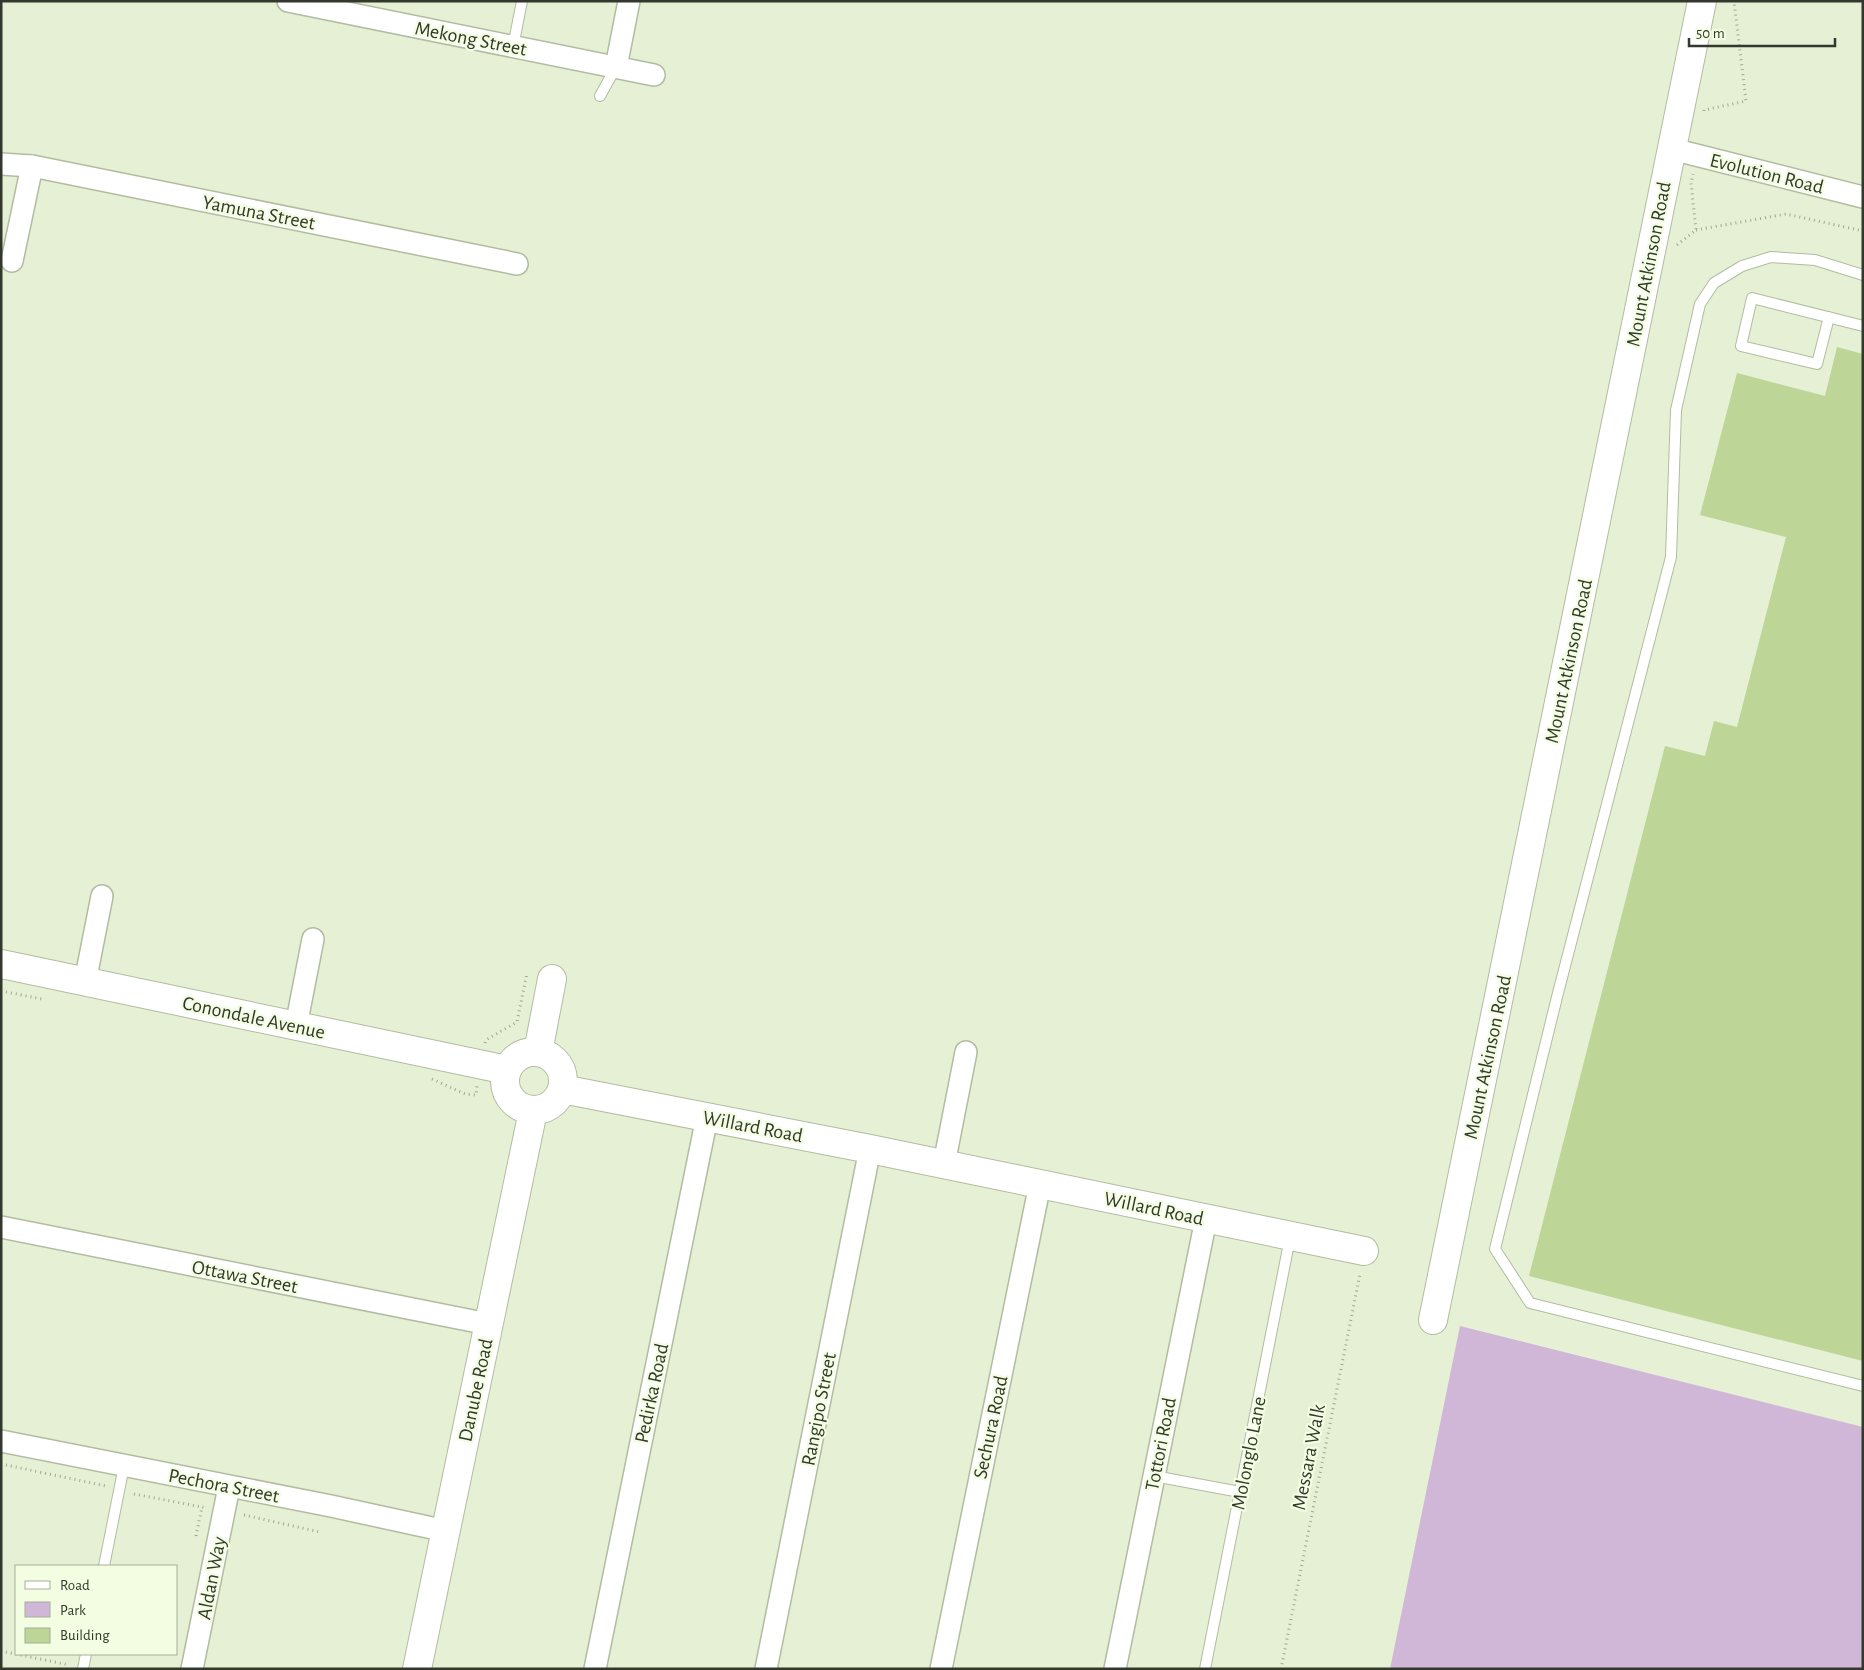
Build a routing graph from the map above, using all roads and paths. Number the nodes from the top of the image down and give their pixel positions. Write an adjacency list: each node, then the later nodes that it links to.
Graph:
1 (288, 1): 5 (street, Mekong Street)
2 (522, 1): 5 (lane)
3 (629, 1): 6 (street)
4 (1702, 1): 9 (street, Mount Atkinson Road)
5 (513, 46): 6 (street, Mekong Street)
6 (616, 67): 7 (street, Mekong Street); 8 (lane)
7 (654, 75)
8 (600, 96)
9 (1672, 149): 12 (street, Evolution Road); 40 (street, Mount Atkinson Road)
10 (1, 164): 11 (street, Yamuna Street)
11 (32, 166): 15 (street); 16 (street, Yamuna Street)
12 (1863, 197)
13 (1696, 230): 14 (path)
14 (1863, 231)
15 (12, 261)
16 (516, 264)
17 (1863, 276): 42 (lane)
18 (1829, 317): 18 (lane); 19 (lane)
19 (1863, 326)
20 (102, 896): 24 (street)
21 (313, 939): 25 (street)
22 (1, 964): 24 (street, Conondale Avenue)
23 (539, 976): 26 (path); 27 (street)
24 (85, 982): 25 (street, Conondale Avenue)
25 (296, 1026): 29 (street, Conondale Avenue)
26 (486, 1040)
27 (538, 1052): 29 (street); 30 (street)
28 (966, 1052): 34 (street)
29 (507, 1070): 31 (street)
30 (562, 1089): 31 (street); 32 (street, Willard Road)
31 (533, 1110): 41 (street, Danube Road)
32 (707, 1117): 33 (street, Willard Road); 60 (street, Pedirka Road)
33 (870, 1149): 34 (street, Willard Road); 61 (street, Rangipo Street)
34 (944, 1164): 35 (street, Willard Road)
35 (1040, 1184): 36 (street, Willard Road); 62 (street, Sechura Road)
36 (1206, 1219): 38 (street, Willard Road); 46 (street, Tottori Road)
37 (1, 1227): 41 (street, Ottawa Street)
38 (1291, 1236): 39 (street, Willard Road); 49 (lane, Molonglo Lane)
39 (1364, 1251): 65 (path, Messara Walk)
40 (1433, 1320)
41 (488, 1324): 51 (street, Danube Road)
42 (1863, 1386)
43 (1, 1441): 45 (street, Pechora Street)
44 (1, 1464): 48 (path)
45 (124, 1466): 47 (street, Pechora Street); 48 (lane)
46 (1154, 1476): 49 (lane); 63 (street, Tottori Road)
47 (229, 1487): 51 (street, Pechora Street); 58 (street, Aldan Way)
48 (119, 1489): 50 (path); 52 (lane)
49 (1240, 1492): 64 (lane, Molonglo Lane)
50 (202, 1507)
51 (446, 1531): 59 (street, Danube Road)
52 (104, 1565)
53 (1, 1651): 54 (path)
54 (15, 1654)
55 (20, 1655): 57 (path)
56 (86, 1655): 57 (lane)
57 (83, 1668)
58 (192, 1669)
59 (417, 1669)
60 (595, 1669)
61 (766, 1669)
62 (941, 1669)
63 (1114, 1669)
64 (1205, 1669)
65 (1281, 1669)

